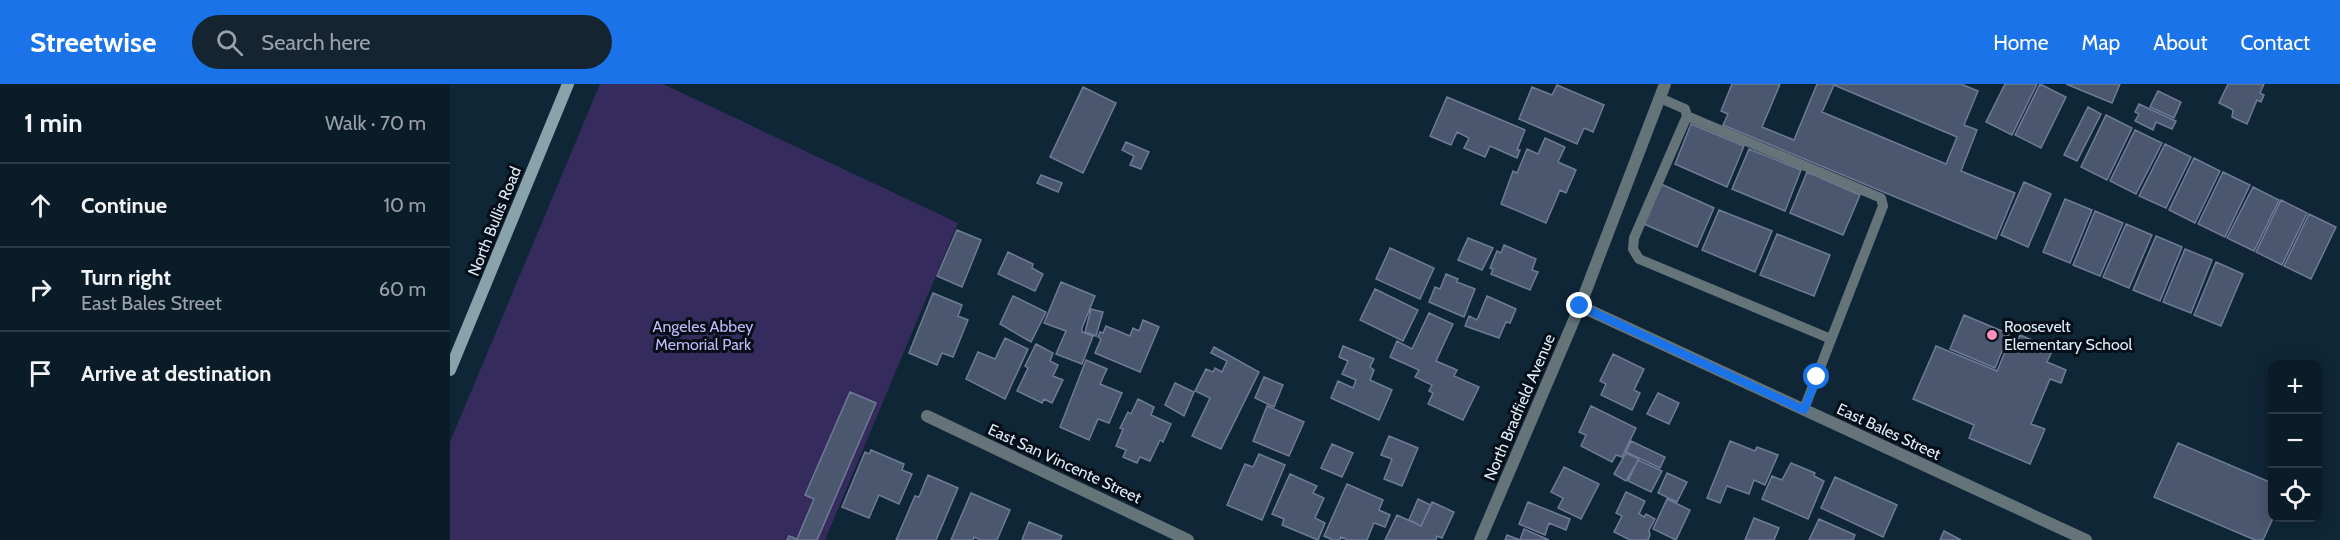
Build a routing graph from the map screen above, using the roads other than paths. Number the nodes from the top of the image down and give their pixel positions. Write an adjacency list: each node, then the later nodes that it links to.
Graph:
1 (568, 84): 7 (street, North Bullis Road)
2 (1665, 84): 3 (street, North Bradfield Avenue)
3 (1660, 98): 4 (lane); 5 (street, North Bradfield Avenue)
4 (1687, 116): 6 (lane); 6 (lane)
5 (1580, 306): 8 (street, East Bales Street); 11 (street, North Bradfield Avenue)
6 (1831, 339): 8 (lane)
7 (450, 370)
8 (1804, 410): 12 (street, East Bales Street)
9 (927, 416): 10 (street, East San Vincente Street)
10 (1188, 540)
11 (1480, 540)
12 (2086, 540)

